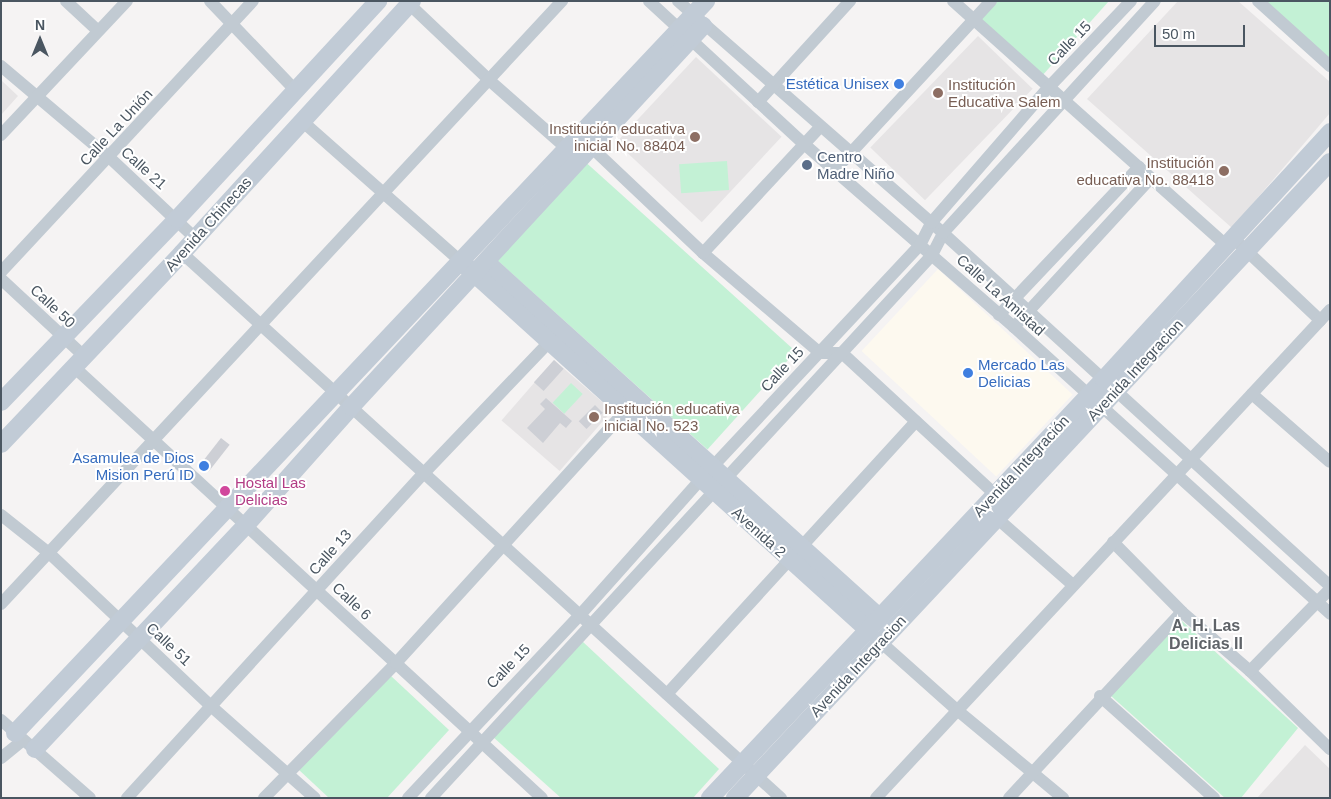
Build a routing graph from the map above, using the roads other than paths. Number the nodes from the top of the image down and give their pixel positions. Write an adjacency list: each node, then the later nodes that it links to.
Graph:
1 (66, 1): 20 (street)
2 (127, 1): 20 (street)
3 (210, 1): 19 (street)
4 (253, 1): 19 (street, Calle La Unión)
5 (378, 1): 27 (main road, Avenida Chinecas)
6 (562, 1): 24 (street)
7 (649, 1): 21 (street, Calle La Amistad)
8 (678, 1): 18 (street, Calle La Amistad)
9 (706, 1): 18 (main road)
10 (850, 1): 25 (street)
11 (953, 1): 17 (street)
12 (991, 1): 17 (street)
13 (1131, 1): 26 (street, Calle 15)
14 (1155, 1): 29 (street)
15 (1258, 1): 23 (street)
16 (410, 2): 24 (street); 31 (main road, Avenida Chinecas)
17 (974, 20): 26 (street); 37 (street)
18 (698, 21): 21 (main road); 25 (street, Calle La Amistad)
19 (234, 23): 27 (street); 38 (street, Calle La Unión)
20 (97, 30): 28 (street)
21 (684, 35): 30 (street, Calle La Amistad); 36 (main road); 36 (main road)
22 (1, 66): 28 (street, Calle 21)
23 (1330, 66)
24 (489, 80): 36 (street); 43 (street)
25 (773, 86): 30 (street); 32 (street, Calle La Amistad)
26 (1049, 87): 29 (street); 45 (street, Calle 15)
27 (295, 90): 44 (main road, Avenida Chinecas)
28 (34, 97): 34 (street); 38 (street, Calle 21)
29 (1065, 101): 40 (street); 46 (street)
30 (758, 102): 35 (street, Calle La Amistad)
31 (302, 121): 43 (street); 47 (main road, Avenida Chinecas)
32 (819, 128): 35 (street); 37 (street, Calle La Amistad)
33 (1330, 132): 48 (main road, Avenida Integración)
34 (1, 135)
35 (803, 143): 41 (street, Calle La Amistad); 52 (street)
36 (578, 151): 52 (street); 54 (main road); 55 (main road)
37 (849, 154): 41 (street); 45 (street, Calle La Amistad)
38 (110, 158): 44 (street, Calle 21); 56 (street, Calle La Unión)
39 (1330, 162): 50 (main road, Avenida Integracion)
40 (1139, 167): 42 (street); 58 (street)
41 (835, 170): 49 (street, Calle La Amistad)
42 (1151, 178): 48 (street); 60 (street)
43 (384, 192): 54 (street); 63 (street)
44 (177, 219): 47 (street, Calle 21); 65 (main road, Avenida Chinecas)
45 (930, 223): 46 (street, Calle La Amistad); 49 (street, Calle 15)
46 (943, 234): 53 (street); 58 (street, Calle La Amistad)
47 (195, 238): 51 (main road, Avenida Chinecas)
48 (1229, 242): 50 (street); 70 (main road, Avenida Integración)
49 (920, 245): 53 (street, Calle La Amistad); 67 (street, Calle 15)
50 (1246, 250): 62 (street); 70 (main road, Avenida Integracion)
51 (182, 253): 63 (street); 69 (main road, Avenida Chinecas)
52 (703, 253): 67 (street)
53 (932, 255): 61 (street, Calle La Amistad); 68 (street)
54 (460, 261): 55 (main road, Avenida 2); 71 (main road)
55 (480, 268): 66 (main road, Avenida 2); 76 (main road)
56 (1, 272)
57 (1, 279): 65 (street, Calle 50)
58 (1014, 298): 60 (street, Calle La Amistad); 61 (street)
59 (1330, 310): 62 (street)
60 (1028, 312): 64 (street); 70 (street, Calle La Amistad)
61 (1000, 315): 64 (street, Calle La Amistad)
62 (1320, 320): 72 (street)
63 (261, 325): 71 (street); 78 (street)
64 (1014, 327): 73 (street, Calle La Amistad)
65 (62, 336): 69 (street, Calle 50); 74 (main road, Avenida Chinecas)
66 (556, 336): 75 (main road, Avenida 2); 82 (street, Calle 13)
67 (820, 353): 68 (street); 84 (street, Calle 15)
68 (842, 353): 77 (street); 84 (street)
69 (79, 362): 78 (street, Calle 6); 79 (main road, Avenida Chinecas)
70 (1110, 384): 73 (main road, Avenida Integración); 80 (street, Calle La Amistad)
71 (337, 394): 76 (street); 86 (main road)
72 (1252, 394): 80 (street); 81 (street)
73 (1094, 401): 83 (street, Calle La Amistad); 85 (main road, Avenida Integración); 85 (main road, Avenida Integracion)
74 (1, 402)
75 (631, 404): 84 (main road, Avenida 2); 90 (street)
76 (351, 406): 82 (street); 88 (main road)
77 (916, 420): 85 (street); 92 (street)
78 (154, 440): 86 (street, Calle 6); 91 (street)
79 (1, 444)
80 (1191, 460): 83 (street); 94 (street, Calle La Amistad)
81 (1330, 462)
82 (424, 473): 90 (street); 95 (street, Calle 13)
83 (1175, 476): 89 (street); 96 (street, Calle La Amistad)
84 (713, 478): 92 (main road, Avenida 2); 100 (street, Calle 15); 103 (street)
85 (992, 506): 93 (street); 102 (main road, Avenida Integración); 105 (main road, Avenida Integracion)
86 (228, 509): 88 (street, Calle 6); 101 (main road)
87 (1, 515): 91 (street, Calle 51)
88 (246, 525): 95 (street, Calle 6); 104 (main road)
89 (1113, 542): 93 (street); 98 (street)
90 (502, 544): 100 (street); 106 (street)
91 (49, 553): 97 (street); 101 (street, Calle 51)
92 (796, 554): 102 (main road, Avenida 2); 108 (street)
93 (1073, 586): 111 (street)
94 (1330, 588): 96 (street)
95 (317, 590): 106 (street, Calle 6); 110 (street, Calle 13)
96 (1317, 602): 99 (street, Calle La Amistad); 107 (street)
97 (1, 604)
98 (1182, 612): 107 (street); 109 (street)
99 (1330, 614)
100 (580, 615): 103 (street); 113 (street, Calle 15)
101 (121, 622): 104 (street, Calle 51); 114 (main road)
102 (873, 623): 105 (street, Avenida 2); 118 (main road, Avenida Integración)
103 (591, 625): 108 (street); 115 (street)
104 (140, 638): 110 (street, Calle 51); 114 (main road)
105 (880, 642): 111 (street, Avenida 2); 121 (main road, Avenida Integracion)
106 (396, 663): 113 (street, Calle 6); 119 (street)
107 (1250, 672): 116 (street)
108 (667, 694): 118 (street)
109 (1100, 696): 120 (street); 135 (street)
110 (212, 707): 119 (street, Calle 51); 123 (street, Calle 13)
111 (957, 710): 120 (street, Avenida 2); 132 (street)
112 (1, 720): 114 (street)
113 (469, 730): 115 (street, Calle 6); 126 (street, Calle 15)
114 (25, 741): 117 (street); 122 (street)
115 (482, 743): 127 (street); 128 (street, Calle 6)
116 (1330, 749)
117 (1, 758)
118 (743, 763): 121 (street); 129 (main road, Avenida Integración)
119 (287, 772): 124 (street); 125 (street, Calle 51)
120 (1034, 772): 133 (street); 134 (street, Avenida 2)
121 (757, 775): 130 (main road, Avenida Integracion); 131 (street)
122 (90, 798)
123 (126, 798)
124 (264, 798)
125 (315, 798)
126 (408, 798)
127 (431, 798)
128 (542, 798)
129 (710, 798)
130 (735, 798)
131 (781, 798)
132 (876, 798)
133 (1009, 798)
134 (1063, 798)
135 (1214, 798)

